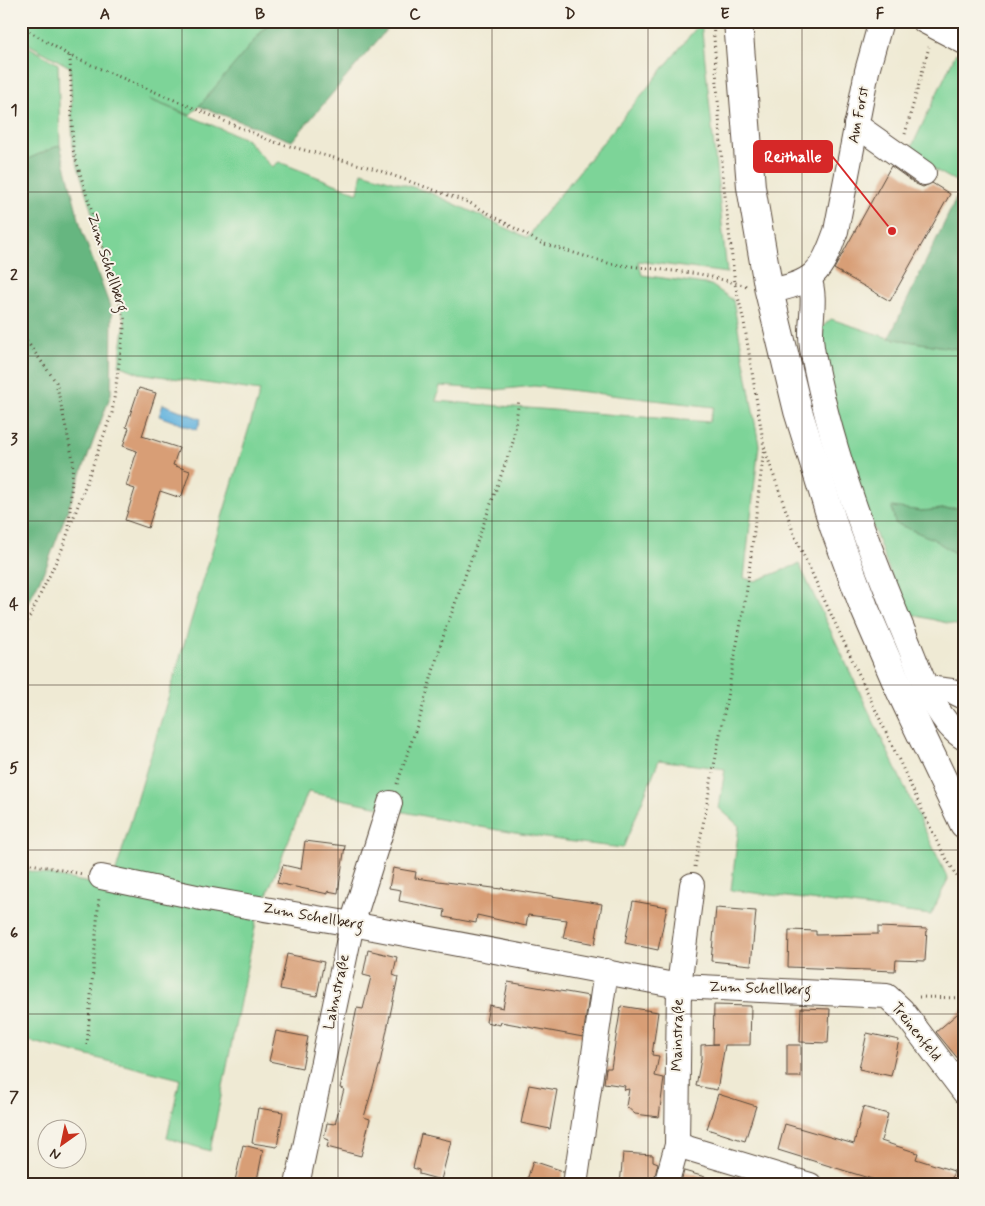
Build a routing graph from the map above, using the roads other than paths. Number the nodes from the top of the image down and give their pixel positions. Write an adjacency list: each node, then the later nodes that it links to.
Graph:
1 (738, 21): 8 (main road)
2 (881, 21): 5 (street, Am Forst)
3 (929, 24): 4 (street)
4 (964, 42)
5 (856, 125): 6 (street); 7 (street, Am Forst)
6 (924, 172)
7 (809, 278): 8 (street, Am Forst); 9 (street)
8 (769, 291): 13 (main road)
9 (927, 688): 10 (street); 11 (street)
10 (964, 697)
11 (964, 738)
12 (390, 803): 16 (street, Lahnstraße)
13 (964, 824)
14 (100, 877): 16 (street, Zum Schellberg)
15 (692, 885): 18 (street, Mainstraße)
16 (352, 924): 17 (street, Zum Schellberg); 22 (street, Lahnstraße)
17 (606, 971): 18 (street, Zum Schellberg); 23 (street)
18 (679, 986): 19 (street, Zum Schellberg); 21 (street, Mainstraße)
19 (887, 996): 20 (street, Treinenfeld)
20 (964, 1092)
21 (677, 1145): 24 (street, Mainstraße); 25 (street)
22 (297, 1185)
23 (575, 1185)
24 (666, 1185)
25 (810, 1185)

